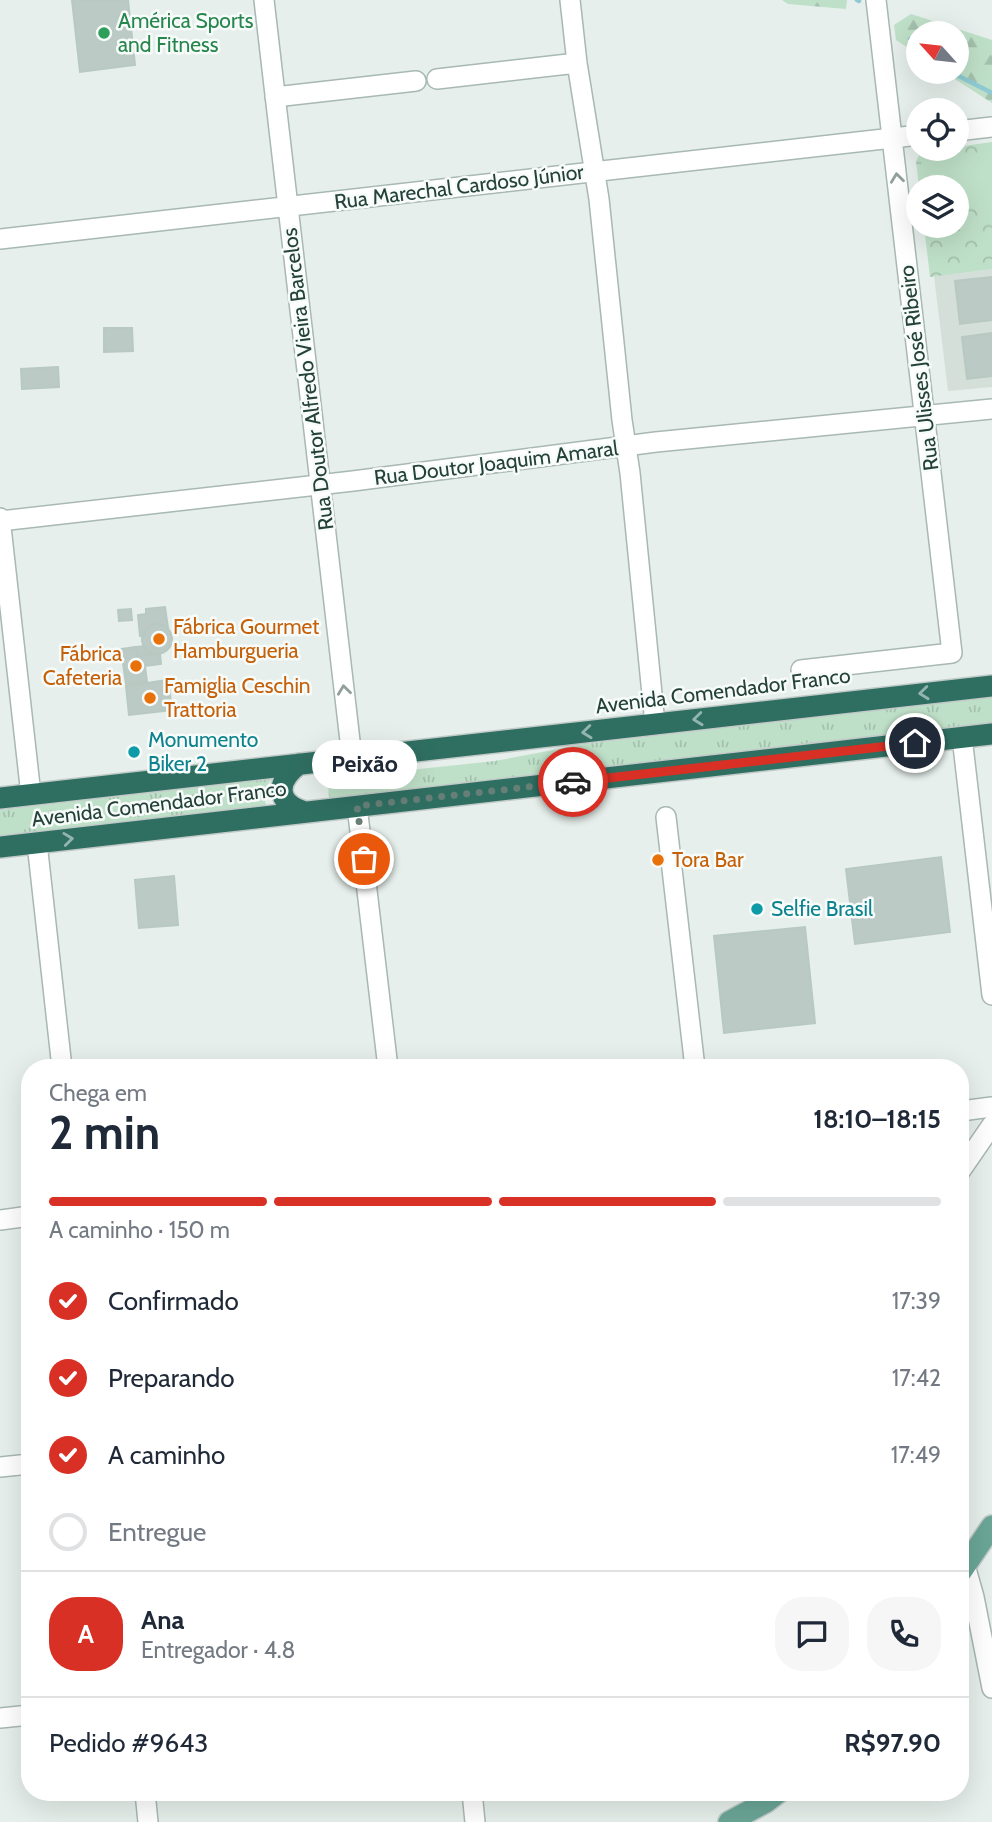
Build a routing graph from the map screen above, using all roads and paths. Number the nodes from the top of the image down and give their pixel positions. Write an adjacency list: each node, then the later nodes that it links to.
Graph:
1 (264, 0): 7 (street, Rua Doutor Alfredo Vieira Barcelos)
2 (570, 0): 4 (street)
3 (876, 0): 11 (street, Rua Ulisses José Ribeiro)
4 (577, 62): 5 (street); 12 (street)
5 (437, 79)
6 (416, 81): 7 (street)
7 (275, 97): 13 (street, Rua Doutor Alfredo Vieira Barcelos)
8 (992, 127): 9 (street)
9 (969, 130)
10 (906, 136): 11 (street, Rua Marechal Cardoso Júnior)
11 (892, 138): 12 (street, Rua Marechal Cardoso Júnior); 16 (street, Rua Ulisses José Ribeiro, one-way to 11)
12 (595, 171): 13 (street, Rua Marechal Cardoso Júnior); 17 (street)
13 (288, 207): 14 (street, Rua Marechal Cardoso Júnior); 18 (street, Rua Doutor Alfredo Vieira Barcelos)
14 (0, 239)
15 (992, 409): 16 (street, Rua Doutor Joaquim Amaral)
16 (925, 416): 17 (street, Rua Doutor Joaquim Amaral); 20 (street, Rua Ulisses José Ribeiro)
17 (626, 446): 18 (street, Rua Doutor Joaquim Amaral); 22 (street)
18 (320, 485): 19 (street, Rua Doutor Joaquim Amaral); 25 (street, Rua Doutor Alfredo Vieira Barcelos, one-way to 18)
19 (0, 520): 27 (street)
20 (801, 670)
21 (992, 686): 22 (highway, Avenida Comendador Franco, one-way to 22)
22 (655, 724): 25 (highway, Avenida Comendador Franco, one-way to 25)
23 (992, 734): 24 (highway, Avenida Comendador Franco)
24 (962, 737): 29 (highway, Avenida Comendador Franco); 34 (street)
25 (352, 758): 26 (highway, Avenida Comendador Franco)
26 (299, 764): 27 (highway, Avenida Comendador Franco); 30 (highway)
27 (31, 795): 28 (highway, Avenida Comendador Franco)
28 (0, 798)
29 (357, 806): 30 (highway, Avenida Comendador Franco); 36 (street)
30 (304, 812): 32 (highway, Avenida Comendador Franco, one-way to 30)
31 (666, 817): 37 (street)
32 (37, 843): 33 (highway, Avenida Comendador Franco); 35 (street)
33 (0, 847)
34 (992, 995)
35 (61, 1059)
36 (387, 1059)
37 (694, 1059)
38 (992, 1107): 39 (street)
39 (969, 1110)
40 (992, 1125): 41 (street)
41 (969, 1158)
42 (21, 1217): 43 (street)
43 (0, 1220)
44 (21, 1465): 45 (street)
45 (0, 1467)
46 (988, 1536): 47 (main road)
47 (969, 1559)
48 (969, 1584): 49 (street)
49 (992, 1688)
50 (21, 1716): 51 (street)
51 (0, 1718)
52 (146, 1801): 55 (street)
53 (473, 1801): 56 (street)
54 (767, 1801): 57 (main road)
55 (148, 1822)
56 (475, 1822)
57 (729, 1822)

